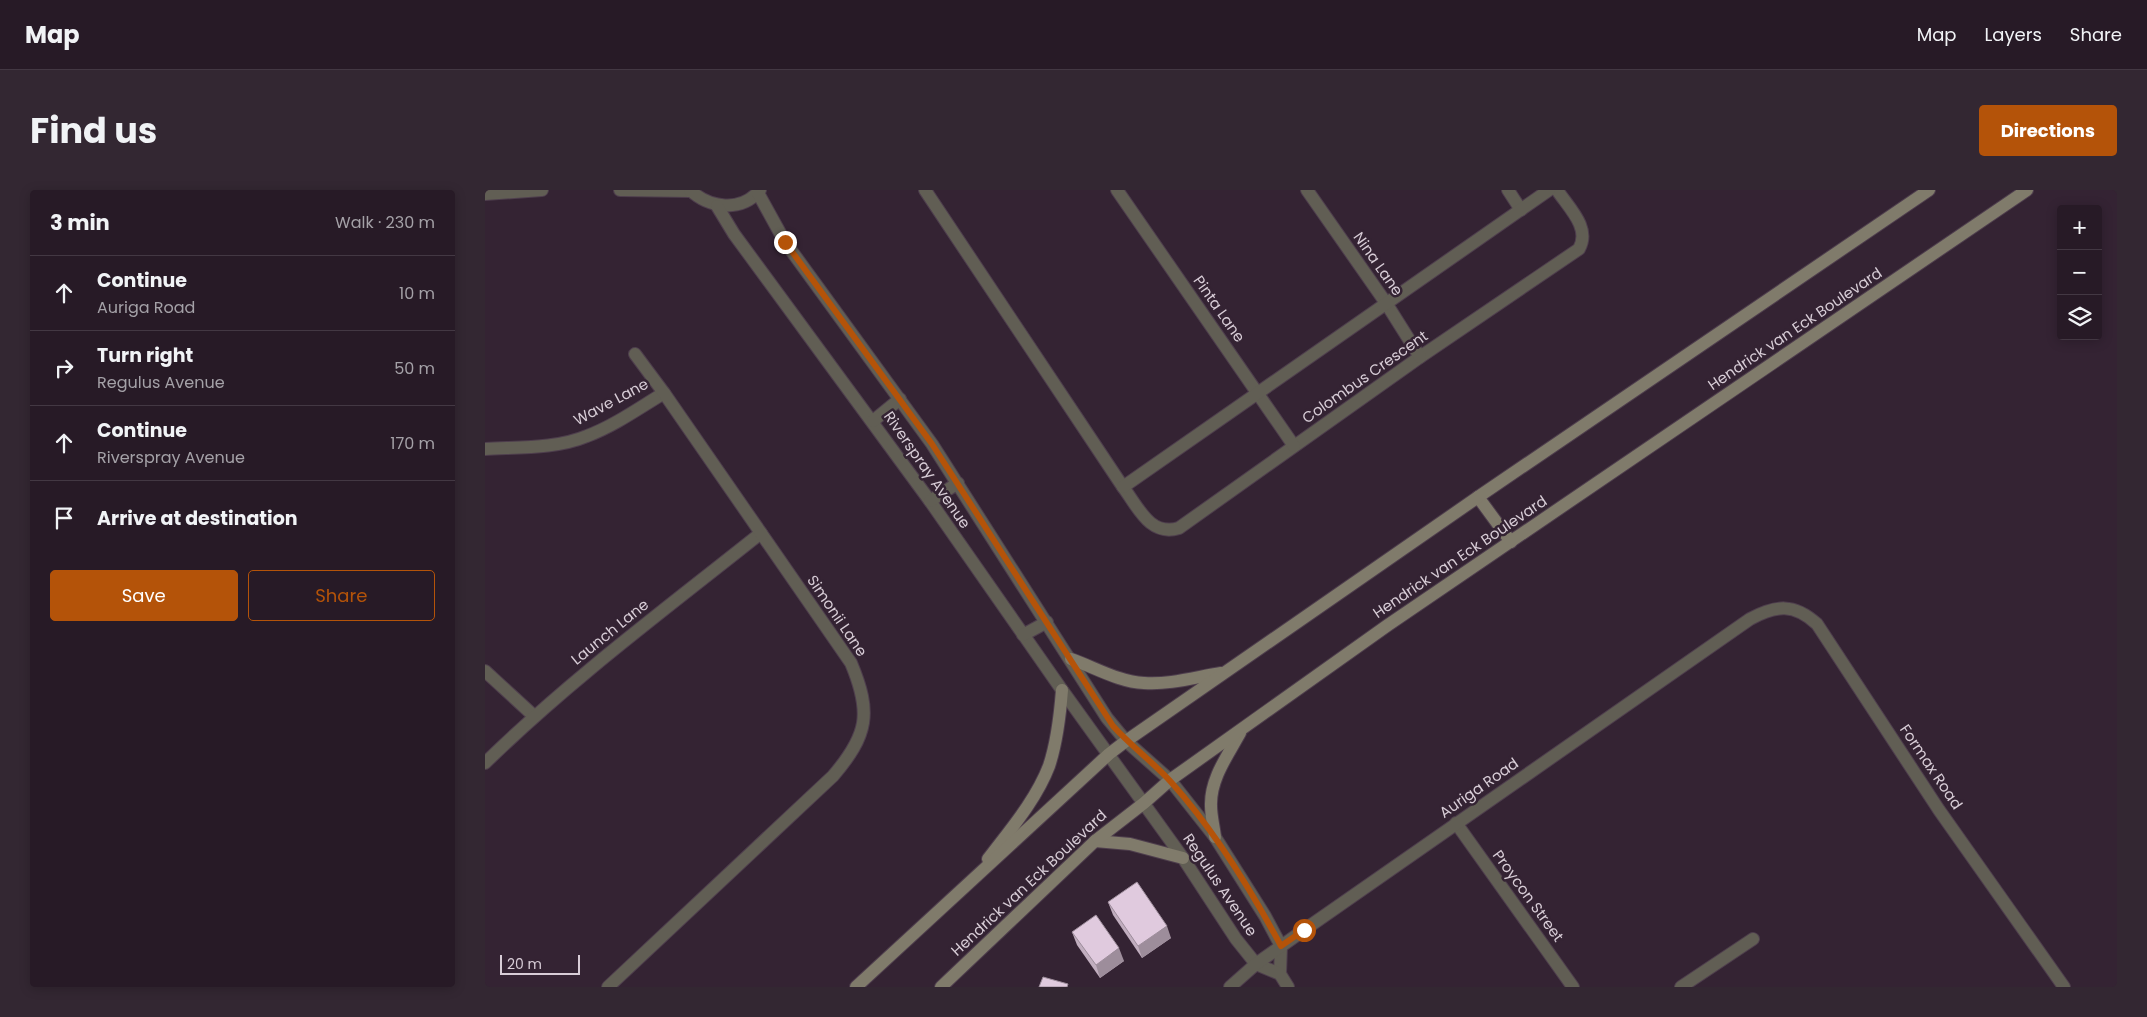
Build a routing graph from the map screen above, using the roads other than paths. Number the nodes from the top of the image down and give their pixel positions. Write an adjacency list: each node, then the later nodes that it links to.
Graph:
1 (542, 190): 13 (street)
2 (620, 190): 3 (street)
3 (690, 190): 14 (street)
4 (925, 190): 26 (street, Colombus Crescent)
5 (1117, 190): 20 (street, Pinta Lane)
6 (1307, 190): 16 (street, Nina Lane)
7 (1508, 190): 15 (street)
8 (1549, 190): 15 (street)
9 (1557, 190): 18 (street, Colombus Crescent)
10 (1929, 190): 27 (main road)
11 (2027, 190): 30 (main road, Hendrick van Eck Boulevard)
12 (759, 191): 14 (street); 21 (street, Riverspray Avenue)
13 (485, 194)
14 (717, 206): 22 (street, Riverspray Avenue)
15 (1521, 210): 16 (street)
16 (1386, 303): 18 (street, Nina Lane); 20 (street)
17 (635, 354): 19 (street, Simonii Lane)
18 (1420, 357): 23 (street, Colombus Crescent)
19 (664, 393): 24 (street, Wave Lane); 29 (street, Simonii Lane)
20 (1257, 393): 23 (street, Pinta Lane); 26 (street)
21 (900, 399): 22 (street); 25 (street, Riverspray Avenue)
22 (873, 421): 28 (street, Riverspray Avenue)
23 (1294, 446): 26 (street, Colombus Crescent)
24 (485, 449)
25 (958, 483): 28 (street); 32 (street, Riverspray Avenue)
26 (1123, 487)
27 (1478, 497): 30 (main road); 36 (main road)
28 (931, 501): 33 (street, Riverspray Avenue)
29 (761, 533): 38 (street, Launch Lane); 54 (street, Simonii Lane)
30 (1511, 542): 39 (main road, Hendrick van Eck Boulevard)
31 (1749, 620): 45 (street, Auriga Road); 61 (street, Formax Road)
32 (1047, 622): 33 (street); 34 (street, Riverspray Avenue)
33 (1023, 635): 37 (street, Riverspray Avenue)
34 (1071, 659): 36 (main road); 40 (street, Riverspray Avenue)
35 (485, 671): 38 (street)
36 (1225, 672): 40 (main road)
37 (1062, 690): 41 (street, Riverspray Avenue); 49 (main road)
38 (534, 716): 42 (street, Launch Lane)
39 (1243, 728): 43 (main road, Hendrick van Eck Boulevard); 46 (main road)
40 (1127, 741): 41 (main road); 43 (street, Riverspray Avenue)
41 (1109, 754): 44 (street, Riverspray Avenue); 49 (main road)
42 (485, 763)
43 (1170, 780): 44 (main road, Hendrick van Eck Boulevard); 46 (street, Regulus Avenue)
44 (1144, 803): 47 (main road, Hendrick van Eck Boulevard); 48 (street, Regulus Avenue)
45 (1456, 823): 51 (street, Auriga Road); 59 (street, Proycon Street)
46 (1215, 837): 51 (street, Regulus Avenue)
47 (1095, 841): 48 (main road); 56 (main road, Hendrick van Eck Boulevard)
48 (1183, 858): 52 (street, Regulus Avenue)
49 (971, 883): 55 (main road)
50 (1753, 938): 60 (street)
51 (1281, 946): 52 (street, Auriga Road); 53 (street)
52 (1256, 964): 53 (street, Regulus Avenue); 57 (street, Auriga Road)
53 (1280, 974): 58 (street)
54 (608, 987)
55 (856, 987)
56 (941, 987)
57 (1230, 987)
58 (1288, 987)
59 (1573, 987)
60 (1681, 987)
61 (2064, 987)

